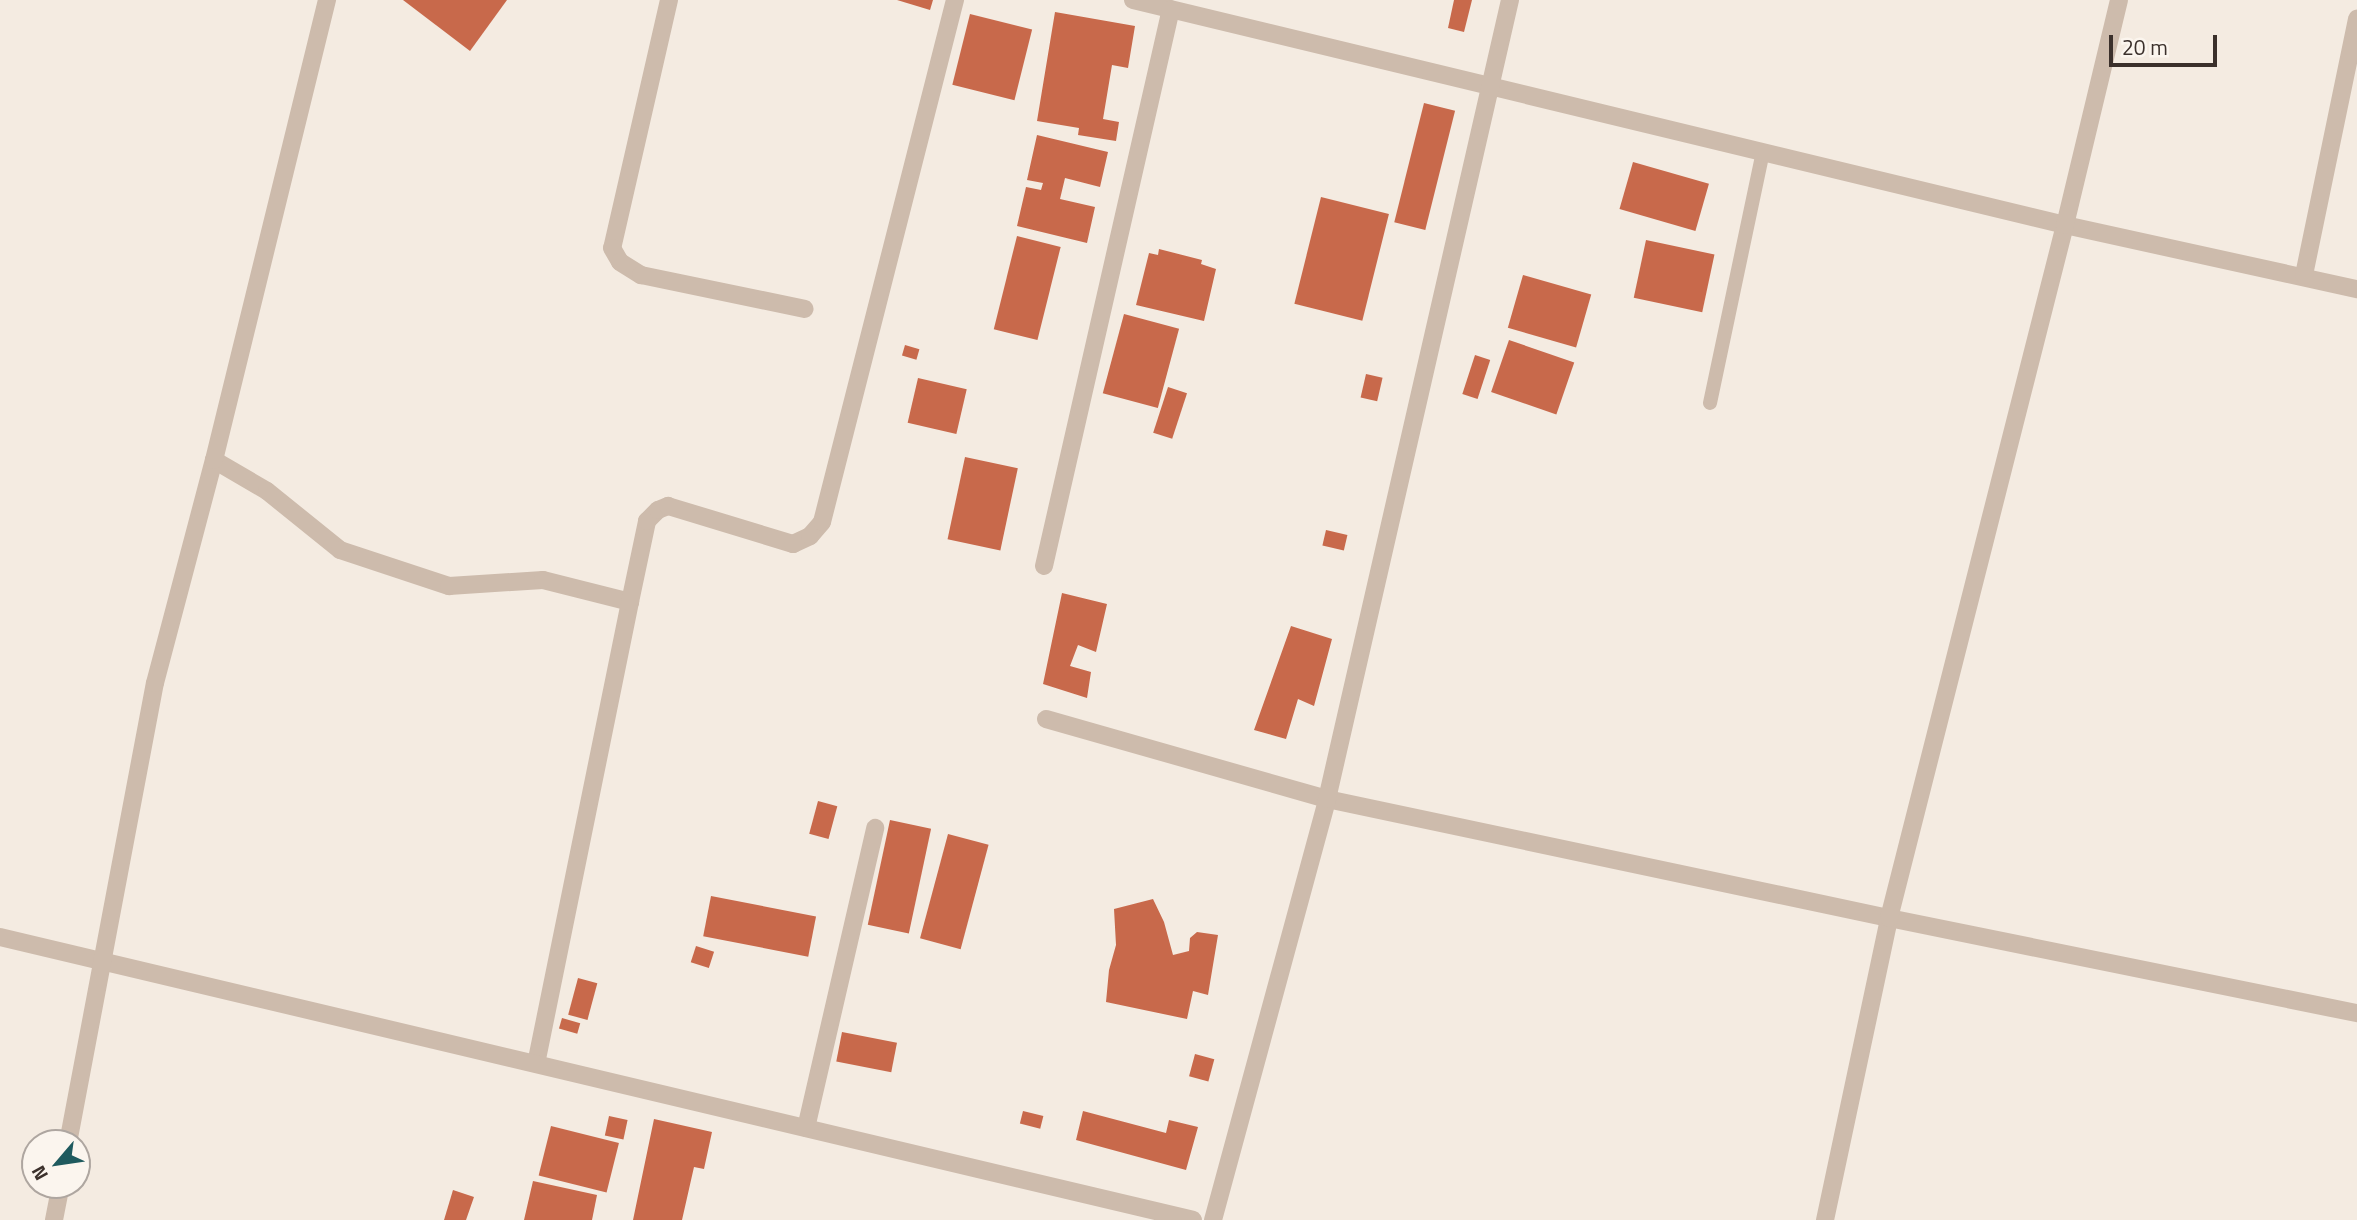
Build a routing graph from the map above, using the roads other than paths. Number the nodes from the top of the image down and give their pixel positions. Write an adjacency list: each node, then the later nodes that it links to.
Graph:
1 (327, 0): 16 (street)
2 (669, 0): 14 (street)
3 (955, 0): 18 (street)
4 (1133, 0): 7 (street)
5 (1510, 0): 9 (street)
6 (2119, 0): 11 (street)
7 (1171, 9): 9 (street); 17 (street)
8 (2357, 18): 12 (street)
9 (1489, 85): 10 (street); 20 (street)
10 (1763, 152): 11 (street); 15 (lane)
11 (2065, 225): 12 (street); 22 (street)
12 (2304, 275): 13 (street)
13 (2357, 289)
14 (805, 309)
15 (1710, 403)
16 (214, 460): 18 (street); 24 (street)
17 (1044, 566)
18 (630, 602): 26 (street)
19 (1046, 719): 20 (street)
20 (1327, 799): 22 (street); 32 (street)
21 (875, 828): 27 (street)
22 (1889, 918): 25 (street); 33 (street)
23 (0, 937): 24 (street)
24 (100, 961): 26 (street); 28 (street)
25 (2357, 1013)
26 (536, 1064): 27 (street)
27 (806, 1128): 31 (street)
28 (70, 1129)
29 (58, 1199): 30 (street)
30 (54, 1220)
31 (1193, 1220)
32 (1213, 1220)
33 (1825, 1220)

